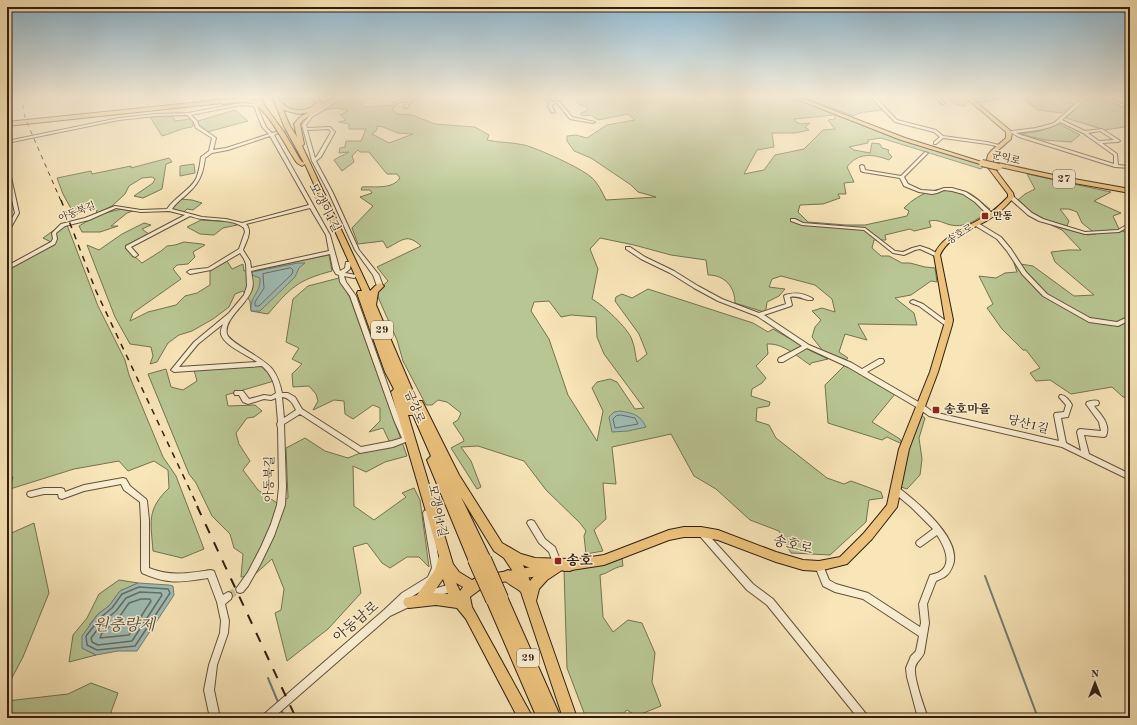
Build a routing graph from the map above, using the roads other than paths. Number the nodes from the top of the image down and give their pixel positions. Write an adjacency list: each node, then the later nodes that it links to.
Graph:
1 (303, 129): 28 (street)
2 (65, 130): 21 (street, 모갱이1길)
3 (201, 130): 26 (street)
4 (267, 130): 19 (street, 모갱이1길)
5 (279, 130): 30 (highway)
6 (284, 130): 30 (highway, 금강로 / 29)
7 (288, 130): 25 (highway, 금강로 / 29)
8 (298, 130): 25 (highway)
9 (331, 130): 28 (street)
10 (879, 130): 29 (highway, 군익로 / 27)
11 (883, 130): 29 (highway, 군익로 / 27)
12 (930, 130): 20 (street)
13 (1007, 130): 16 (main road)
14 (1029, 130): 16 (street)
15 (1080, 130): 17 (street)
16 (1010, 132): 24 (main road); 32 (street)
17 (1084, 132): 22 (street); 22 (street)
18 (276, 133): 19 (street)
19 (271, 134): 26 (street); 39 (street, 모갱이1길)
20 (942, 137): 23 (street); 24 (street)
21 (7, 142)
22 (1099, 142): 32 (street)
23 (935, 144)
24 (1001, 146): 37 (main road)
25 (300, 149): 58 (highway, 금강로 / 29)
26 (211, 152): 40 (street)
27 (926, 152): 35 (street)
28 (314, 161): 59 (street)
29 (982, 161): 36 (highway, 군익로 / 27, bridge)
30 (302, 164): 53 (highway, 금강로 / 29)
31 (862, 166): 35 (street)
32 (1116, 166): 33 (street)
33 (1130, 167)
34 (7, 171): 47 (street)
35 (902, 177): 42 (street)
36 (1130, 193)
37 (1011, 197): 42 (main road, 송호로); 46 (street)
38 (315, 199): 39 (street)
39 (310, 204): 44 (street); 50 (street, 모갱이1길)
40 (169, 210): 41 (street, 아동북길); 54 (street, 아동북길)
41 (190, 215): 44 (street, 아동북길); 51 (street)
42 (991, 215): 45 (main road, 송호로)
43 (793, 220): 52 (street, 송호로)
44 (242, 224): 49 (street)
45 (976, 224): 52 (main road, 송호로); 65 (street)
46 (1130, 224)
47 (7, 232)
48 (628, 248): 64 (street, 당산1길)
49 (241, 250): 55 (street, 아동북길); 56 (street)
50 (332, 252): 55 (street); 57 (street, 모갱이1길)
51 (135, 255)
52 (937, 255): 66 (main road, 송호로)
53 (348, 263): 57 (street); 58 (highway, 금강로 / 29)
54 (7, 268)
55 (248, 270): 63 (street, 아동북길)
56 (190, 272)
57 (342, 273): 58 (street); 80 (street, 모갱이1길)
58 (357, 276): 59 (highway); 62 (highway, 금강로 / 29); 71 (highway, 금강로 / 29)
59 (380, 286): 62 (highway)
60 (810, 299): 64 (street)
61 (913, 302): 66 (street)
62 (373, 308): 71 (highway, 금강로 / 29)
63 (233, 312): 70 (street, 아동북길); 70 (street, 아동북길)
64 (759, 315): 67 (street, 당산1길)
65 (1130, 318)
66 (948, 325): 77 (main road, 송호로)
67 (807, 346): 68 (street); 72 (street, 당산1길)
68 (781, 360)
69 (881, 361): 72 (street)
70 (264, 364): 74 (street, 아동북길)
71 (395, 372): 90 (highway); 92 (highway); 105 (highway, 금강로 / 29, bridge)
72 (862, 372): 77 (street, 당산1길)
73 (237, 393): 74 (street)
74 (278, 395): 78 (street); 79 (street, 아동북길)
75 (1062, 397): 81 (street, 당산1길)
76 (1096, 403): 82 (street)
77 (920, 406): 81 (street, 당산1길); 84 (main road, 송호로)
78 (300, 411): 79 (street); 80 (street)
79 (280, 424): 101 (street, 아동북길)
80 (406, 439): 109 (street, 모갱이1길)
81 (1063, 445): 82 (street, 당산1길)
82 (1086, 456): 83 (street, 당산1길)
83 (1130, 477)
84 (896, 490): 87 (street); 95 (main road, 송호로)
85 (31, 494): 106 (street)
86 (531, 523): 94 (street)
87 (938, 530): 89 (street); 111 (street)
88 (701, 532): 93 (main road, 송호로); 95 (main road, 송호로); 118 (street)
89 (920, 543)
90 (498, 547): 91 (highway); 94 (highway)
91 (508, 554): 96 (highway); 97 (highway)
92 (445, 557): 99 (highway); 100 (highway); 103 (highway)
93 (570, 565): 94 (highway)
94 (557, 566): 96 (main road); 104 (highway)
95 (819, 566): 111 (street)
96 (521, 573): 97 (main road); 104 (highway)
97 (505, 576): 98 (main road); 104 (highway)
98 (482, 581): 99 (main road, 아동남로); 110 (highway)
99 (468, 584): 100 (main road, 아동남로)
100 (451, 588): 103 (street, 아동남로); 108 (highway)
101 (240, 589)
102 (228, 596): 106 (street)
103 (423, 596): 107 (street, 아동남로)
104 (529, 596): 117 (highway)
105 (497, 599): 115 (highway, 29); 116 (highway, 29)
106 (221, 602): 112 (street)
107 (410, 602): 108 (highway); 109 (street, 아동남로)
108 (462, 603): 110 (highway)
109 (387, 613): 113 (street, 아동남로)
110 (470, 615): 114 (highway)
111 (923, 634): 119 (street)
112 (215, 718)
113 (266, 718)
114 (526, 718)
115 (544, 718)
116 (554, 718)
117 (570, 718)
118 (864, 718)
119 (923, 718)

